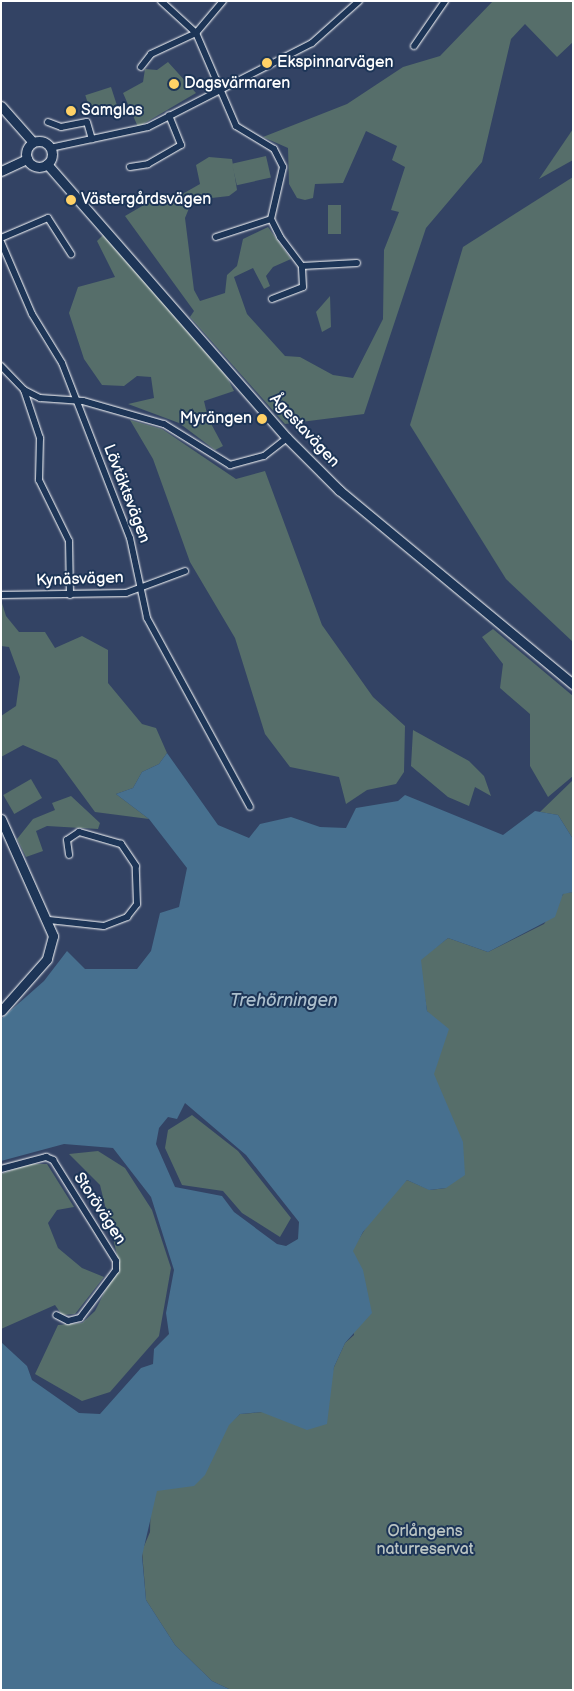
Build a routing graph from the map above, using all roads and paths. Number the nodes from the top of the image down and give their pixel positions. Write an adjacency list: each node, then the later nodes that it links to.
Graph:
1 (161, 1): 5 (street)
2 (223, 1): 5 (street)
3 (359, 1): 8 (street)
4 (445, 1): 6 (street)
5 (196, 33): 7 (street); 8 (street)
6 (414, 46)
7 (141, 66)
8 (221, 88): 10 (street); 19 (street)
9 (1, 106): 13 (main road)
10 (170, 115): 12 (street); 17 (street)
11 (48, 122): 12 (street)
12 (92, 139): 14 (street)
13 (33, 142): 14 (main road); 15 (main road)
14 (50, 148): 16 (main road)
15 (27, 159): 16 (main road); 18 (main road)
16 (47, 164): 29 (main road, Ågestavägen)
17 (130, 167)
18 (1, 171)
19 (271, 219): 20 (street); 24 (street)
20 (216, 238)
21 (1, 240): 22 (street); 28 (street, Lövtäktsvägen)
22 (71, 254)
23 (357, 263): 24 (street)
24 (302, 266): 25 (street)
25 (272, 299)
26 (1, 366): 27 (street)
27 (24, 390): 28 (street); 33 (street)
28 (75, 401): 29 (street); 31 (street, Lövtäktsvägen)
29 (287, 438): 34 (main road, Ågestavägen)
30 (185, 571): 31 (street, Kynäsvägen)
31 (140, 590): 33 (street, Kynäsvägen); 35 (street, Lövtäktsvägen)
32 (1, 595): 33 (street, Kynäsvägen)
33 (70, 595)
34 (573, 684)
35 (250, 807)
36 (1, 819): 38 (main road)
37 (68, 855): 38 (street)
38 (49, 920): 39 (main road)
39 (1, 1011)
40 (1, 1169): 41 (street, Storövägen)
41 (56, 1315)

